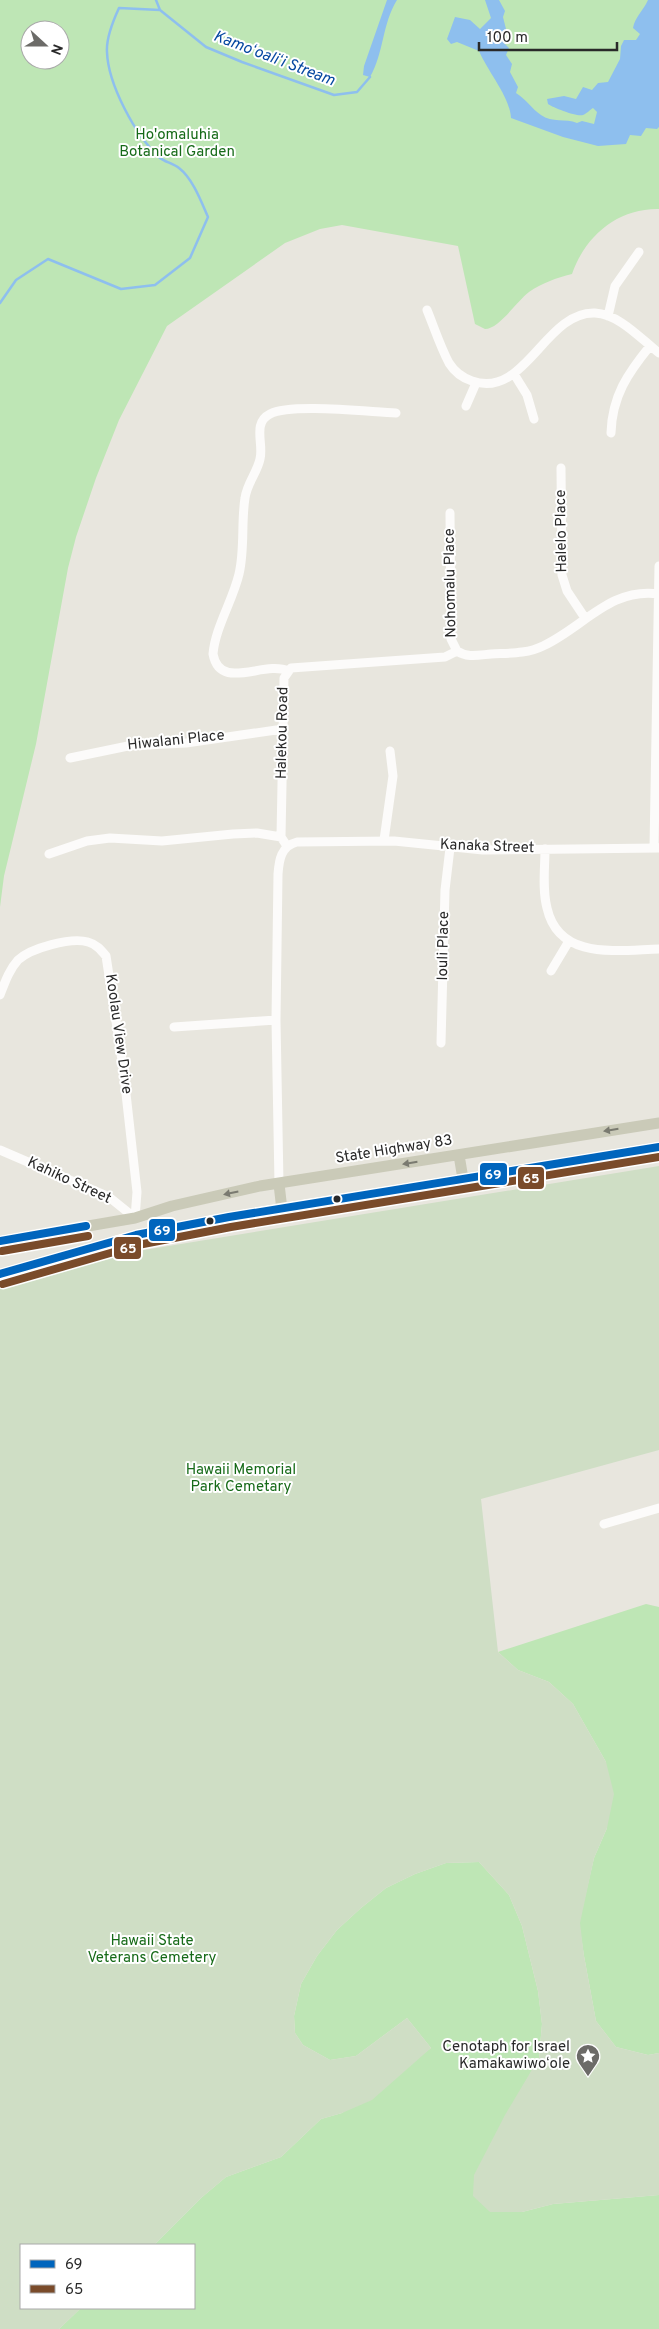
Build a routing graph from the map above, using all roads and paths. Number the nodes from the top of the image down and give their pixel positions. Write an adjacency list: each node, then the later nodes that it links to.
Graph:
1 (639, 252): 3 (street)
2 (427, 310): 7 (street)
3 (608, 316): 4 (street); 6 (street)
4 (650, 346): 5 (street); 11 (street)
5 (659, 353)
6 (514, 374): 7 (street); 10 (street)
7 (476, 382): 8 (street)
8 (466, 406)
9 (396, 413): 18 (street)
10 (534, 419)
11 (611, 432)
12 (561, 468): 16 (street, Halelo Place)
13 (450, 513): 17 (street, Nohomalu Place)
14 (659, 566): 15 (street)
15 (659, 594): 16 (street, Halekou Road); 26 (street)
16 (585, 618): 17 (street, Halekou Road)
17 (457, 651): 18 (street, Halekou Road)
18 (288, 671): 19 (street, Halekou Road)
19 (283, 729): 21 (street, Hiwalani Place); 22 (street, Halekou Road)
20 (390, 751): 23 (street)
21 (70, 758)
22 (281, 837): 24 (street); 28 (street)
23 (384, 840): 24 (street, Kanaka Street); 25 (street, Kanaka Street)
24 (287, 846): 33 (street)
25 (450, 848): 27 (street, Kanaka Street); 35 (street, Iouli Place)
26 (656, 848): 27 (street, Kanaka Street)
27 (544, 849): 29 (street)
28 (49, 854)
29 (569, 941): 30 (street); 31 (street)
30 (659, 950)
31 (551, 971)
32 (0, 994): 43 (street, Koolau View Drive)
33 (276, 1020): 34 (street); 41 (street)
34 (174, 1027)
35 (441, 1043)
36 (659, 1123): 39 (main road, State Highway 83, one-way to 39)
37 (659, 1147): 40 (main road)
38 (0, 1150): 43 (street, Kahiko Street)
39 (459, 1155): 40 (main road); 41 (main road, State Highway 83, one-way to 41)
40 (462, 1179): 42 (main road)
41 (279, 1184): 42 (main road); 43 (main road, State Highway 83, one-way to 43)
42 (282, 1210): 44 (main road)
43 (135, 1218): 44 (main road); 45 (main road, State Highway 83)
44 (136, 1235): 46 (main road)
45 (0, 1242)
46 (0, 1274)
47 (659, 1508): 48 (street)
48 (604, 1524)

